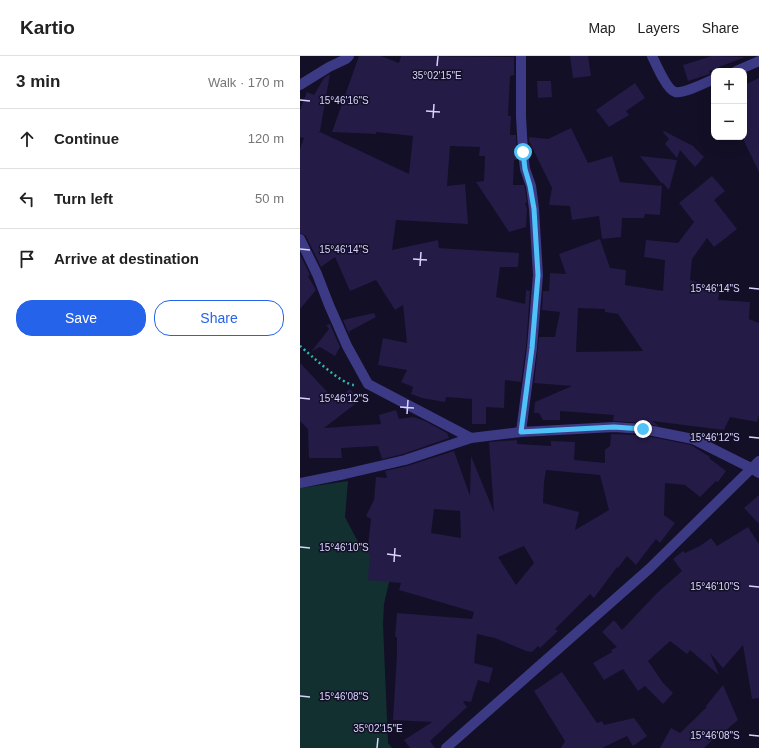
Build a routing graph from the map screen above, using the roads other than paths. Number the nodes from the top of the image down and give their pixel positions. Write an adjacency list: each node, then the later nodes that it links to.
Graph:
1 (349, 56): 7 (street)
2 (521, 56): 9 (street)
3 (652, 56): 6 (street)
4 (759, 61): 5 (street)
5 (743, 68)
6 (711, 80)
7 (300, 85)
8 (300, 239): 10 (street)
9 (521, 432): 10 (street); 11 (street)
10 (471, 438): 12 (street)
11 (756, 467): 13 (street)
12 (300, 483)
13 (446, 748)

